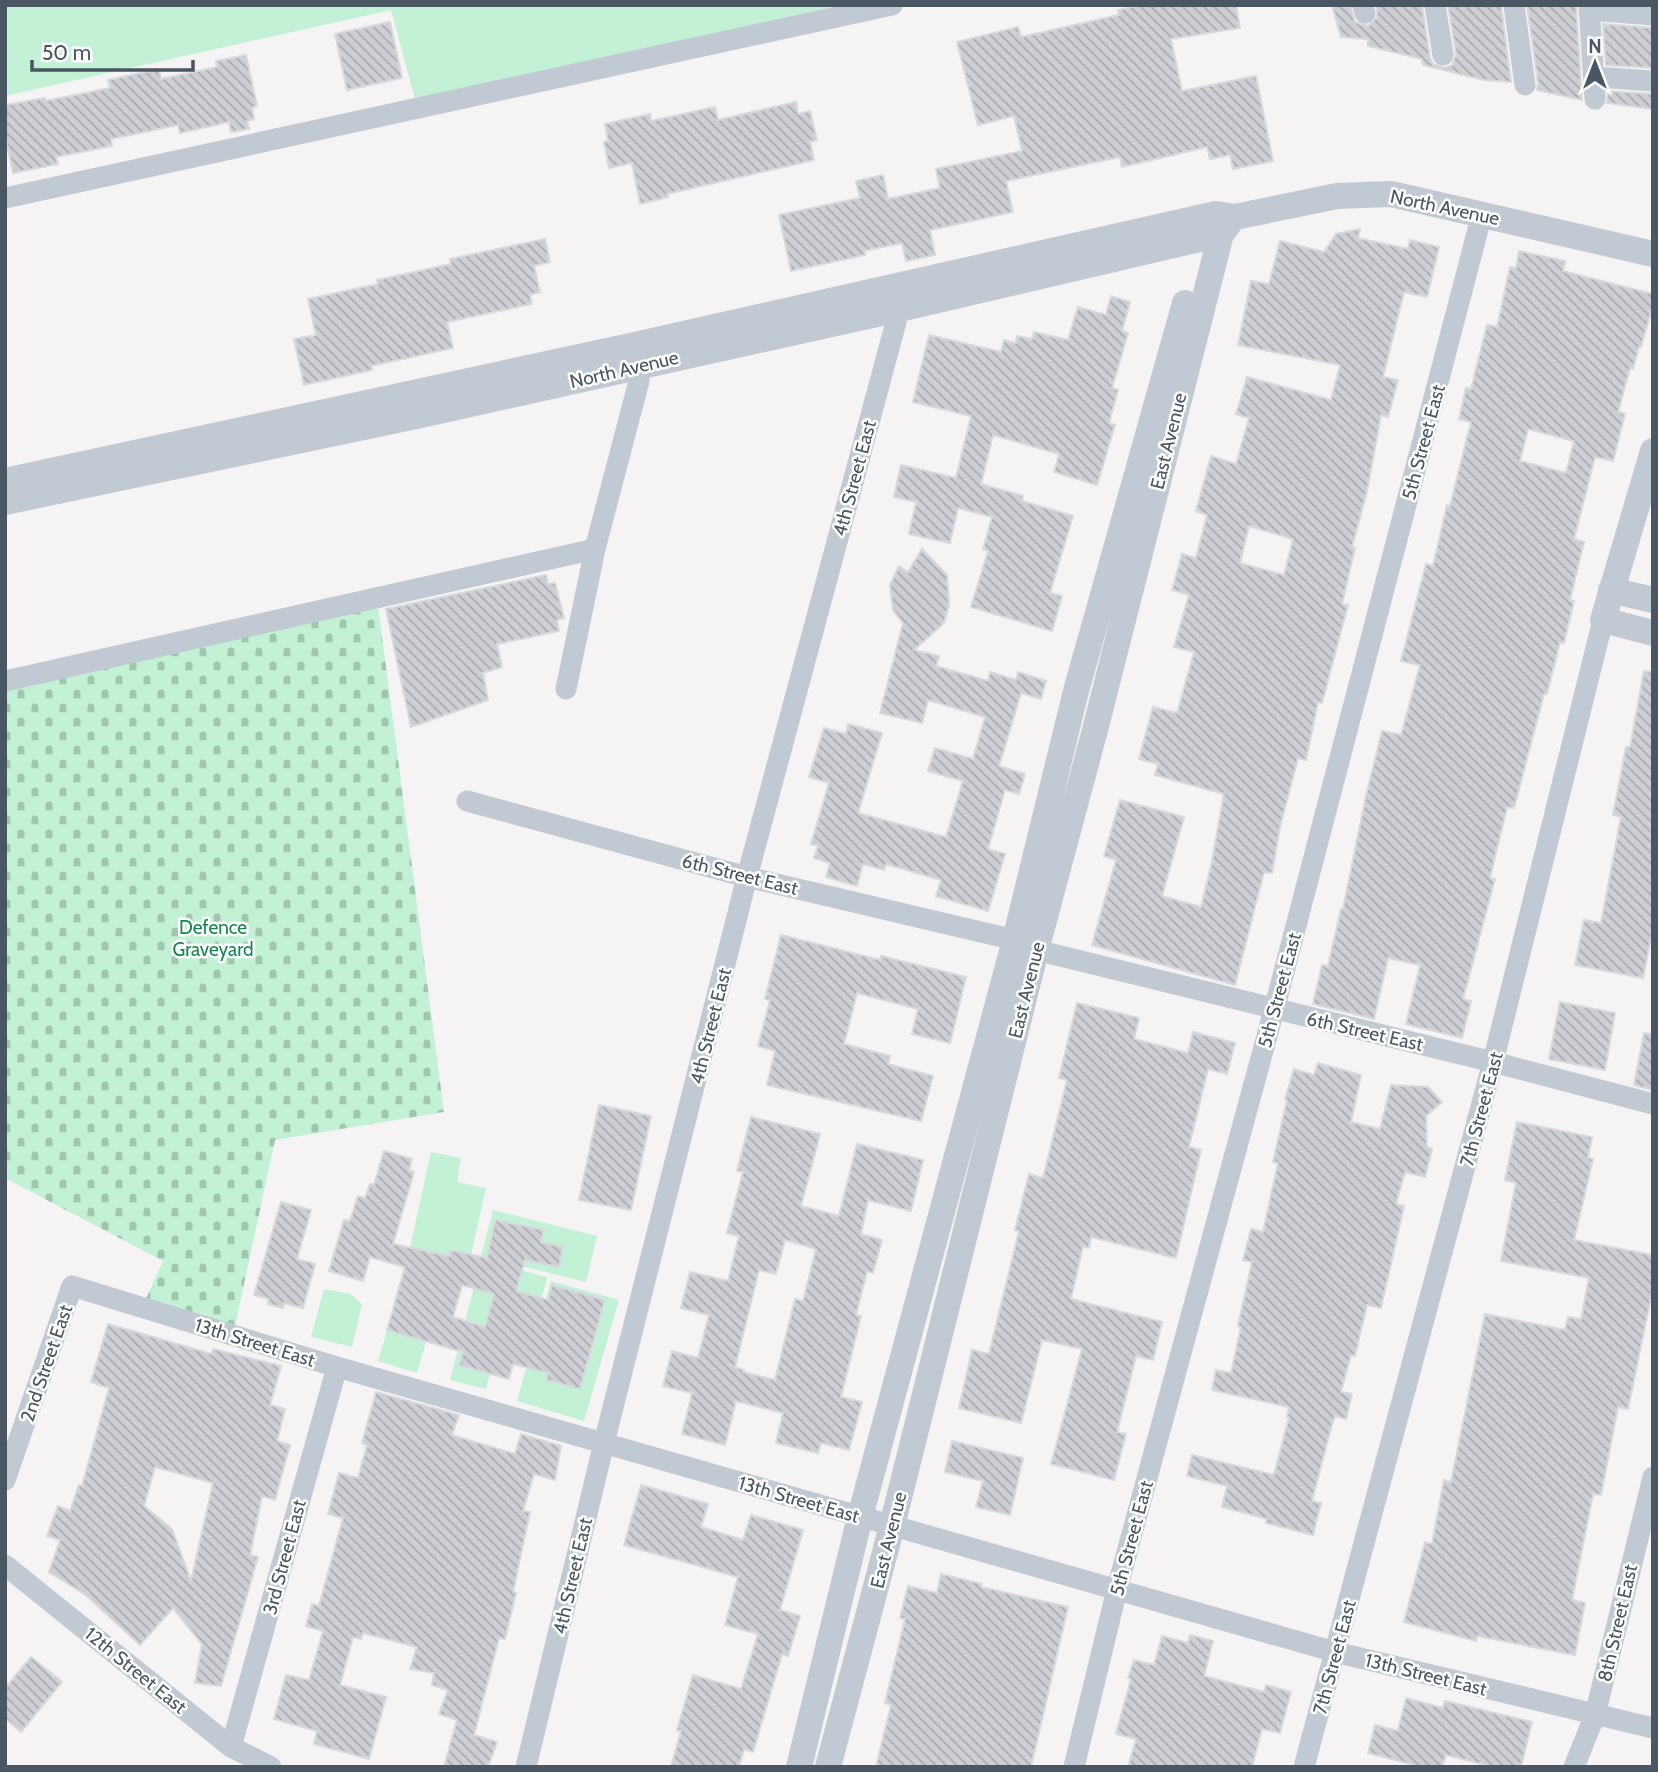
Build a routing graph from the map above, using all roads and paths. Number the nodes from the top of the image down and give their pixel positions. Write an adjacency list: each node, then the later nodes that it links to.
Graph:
1 (892, 5): 11 (street)
2 (1434, 5): 6 (street)
3 (1514, 5): 9 (street)
4 (1590, 8): 5 (street); 7 (street)
5 (1653, 15)
6 (1443, 55)
7 (1595, 77): 8 (street); 10 (street)
8 (1653, 81)
9 (1525, 85)
10 (1595, 99)
11 (5, 198)
12 (1482, 214): 13 (street, North Avenue); 14 (street, North Avenue); 30 (street, 5th Street East)
13 (1215, 224): 15 (street, North Avenue); 29 (street, East Avenue)
14 (1653, 254)
15 (893, 299): 16 (street, North Avenue); 28 (street, 4th Street East)
16 (636, 355): 18 (street, North Avenue); 19 (street, North Avenue); 20 (street)
17 (1653, 451): 21 (street, 7th Street East)
18 (5, 481)
19 (5, 502)
20 (594, 549): 25 (street); 26 (street)
21 (1611, 590): 22 (street); 23 (street, 7th Street East)
22 (1653, 600)
23 (1603, 620): 24 (street); 31 (street, 7th Street East)
24 (1653, 633)
25 (5, 681)
26 (566, 689)
27 (467, 801): 28 (street, 6th Street East)
28 (747, 877): 29 (street, 6th Street East); 35 (street, 4th Street East)
29 (1025, 945): 30 (street, 6th Street East); 38 (street, East Avenue); 39 (street, East Avenue)
30 (1274, 1010): 31 (street, 6th Street East); 41 (street, 5th Street East)
31 (1493, 1062): 32 (street, 6th Street East); 42 (street, 7th Street East)
32 (1653, 1104)
33 (72, 1286): 34 (street, 13th Street East); 37 (street, 2nd Street East)
34 (337, 1367): 35 (street, 13th Street East); 45 (street, 3rd Street East)
35 (604, 1443): 38 (street, 13th Street East); 47 (street, 4th Street East)
36 (1653, 1477): 43 (street, 8th Street East)
37 (5, 1480)
38 (860, 1517): 39 (street, 13th Street East); 48 (street, East Avenue)
39 (892, 1526): 41 (street, 13th Street East); 49 (street, East Avenue)
40 (5, 1565): 45 (street, 12th Street East)
41 (1117, 1589): 42 (street, 13th Street East); 50 (street, 5th Street East)
42 (1335, 1652): 43 (street, 13th Street East); 51 (street, 7th Street East)
43 (1595, 1715): 44 (street, 13th Street East); 52 (street, 8th Street East)
44 (1653, 1728)
45 (231, 1747): 46 (street, 12th Street East)
46 (271, 1767)
47 (526, 1767)
48 (800, 1767)
49 (828, 1767)
50 (1074, 1767)
51 (1304, 1767)
52 (1574, 1767)

